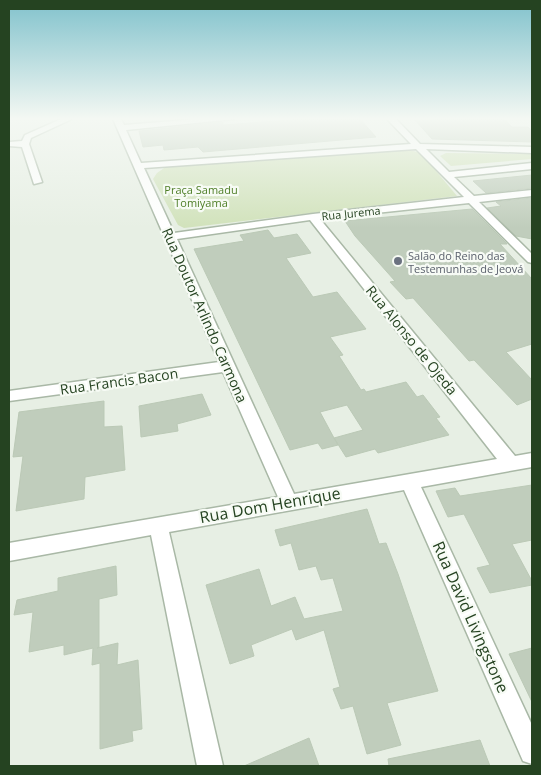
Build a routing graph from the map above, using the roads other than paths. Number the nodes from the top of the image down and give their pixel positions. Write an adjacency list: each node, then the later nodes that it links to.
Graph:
1 (29, 155): 8 (street)
2 (134, 155): 5 (street, Rua Doutor Arlindo Carmona)
3 (290, 155): 5 (street)
4 (427, 155): 7 (street)
5 (139, 166): 12 (street, Rua Doutor Arlindo Carmona)
6 (532, 166): 7 (street)
7 (447, 174): 10 (street)
8 (37, 182)
9 (532, 193): 10 (street, Rua Jurema)
10 (473, 201): 11 (street, Rua Jurema); 14 (street)
11 (313, 217): 12 (street, Rua Jurema); 19 (street, Rua Alonso de Ojeda)
12 (170, 237): 16 (street, Rua Doutor Arlindo Carmona)
13 (532, 247): 14 (street)
14 (520, 248): 15 (street)
15 (532, 260)
16 (228, 366): 17 (street, Rua Francis Bacon); 21 (street, Rua Doutor Arlindo Carmona)
17 (9, 396)
18 (532, 460): 19 (street, Rua Dom Henrique)
19 (510, 464): 20 (street, Rua Dom Henrique)
20 (409, 481): 21 (street, Rua Dom Henrique); 24 (street, Rua David Livingstone)
21 (289, 502): 22 (street, Rua Dom Henrique)
22 (158, 524): 23 (street, Rua Dom Henrique); 25 (street)
23 (9, 552)
24 (532, 752)
25 (210, 766)

